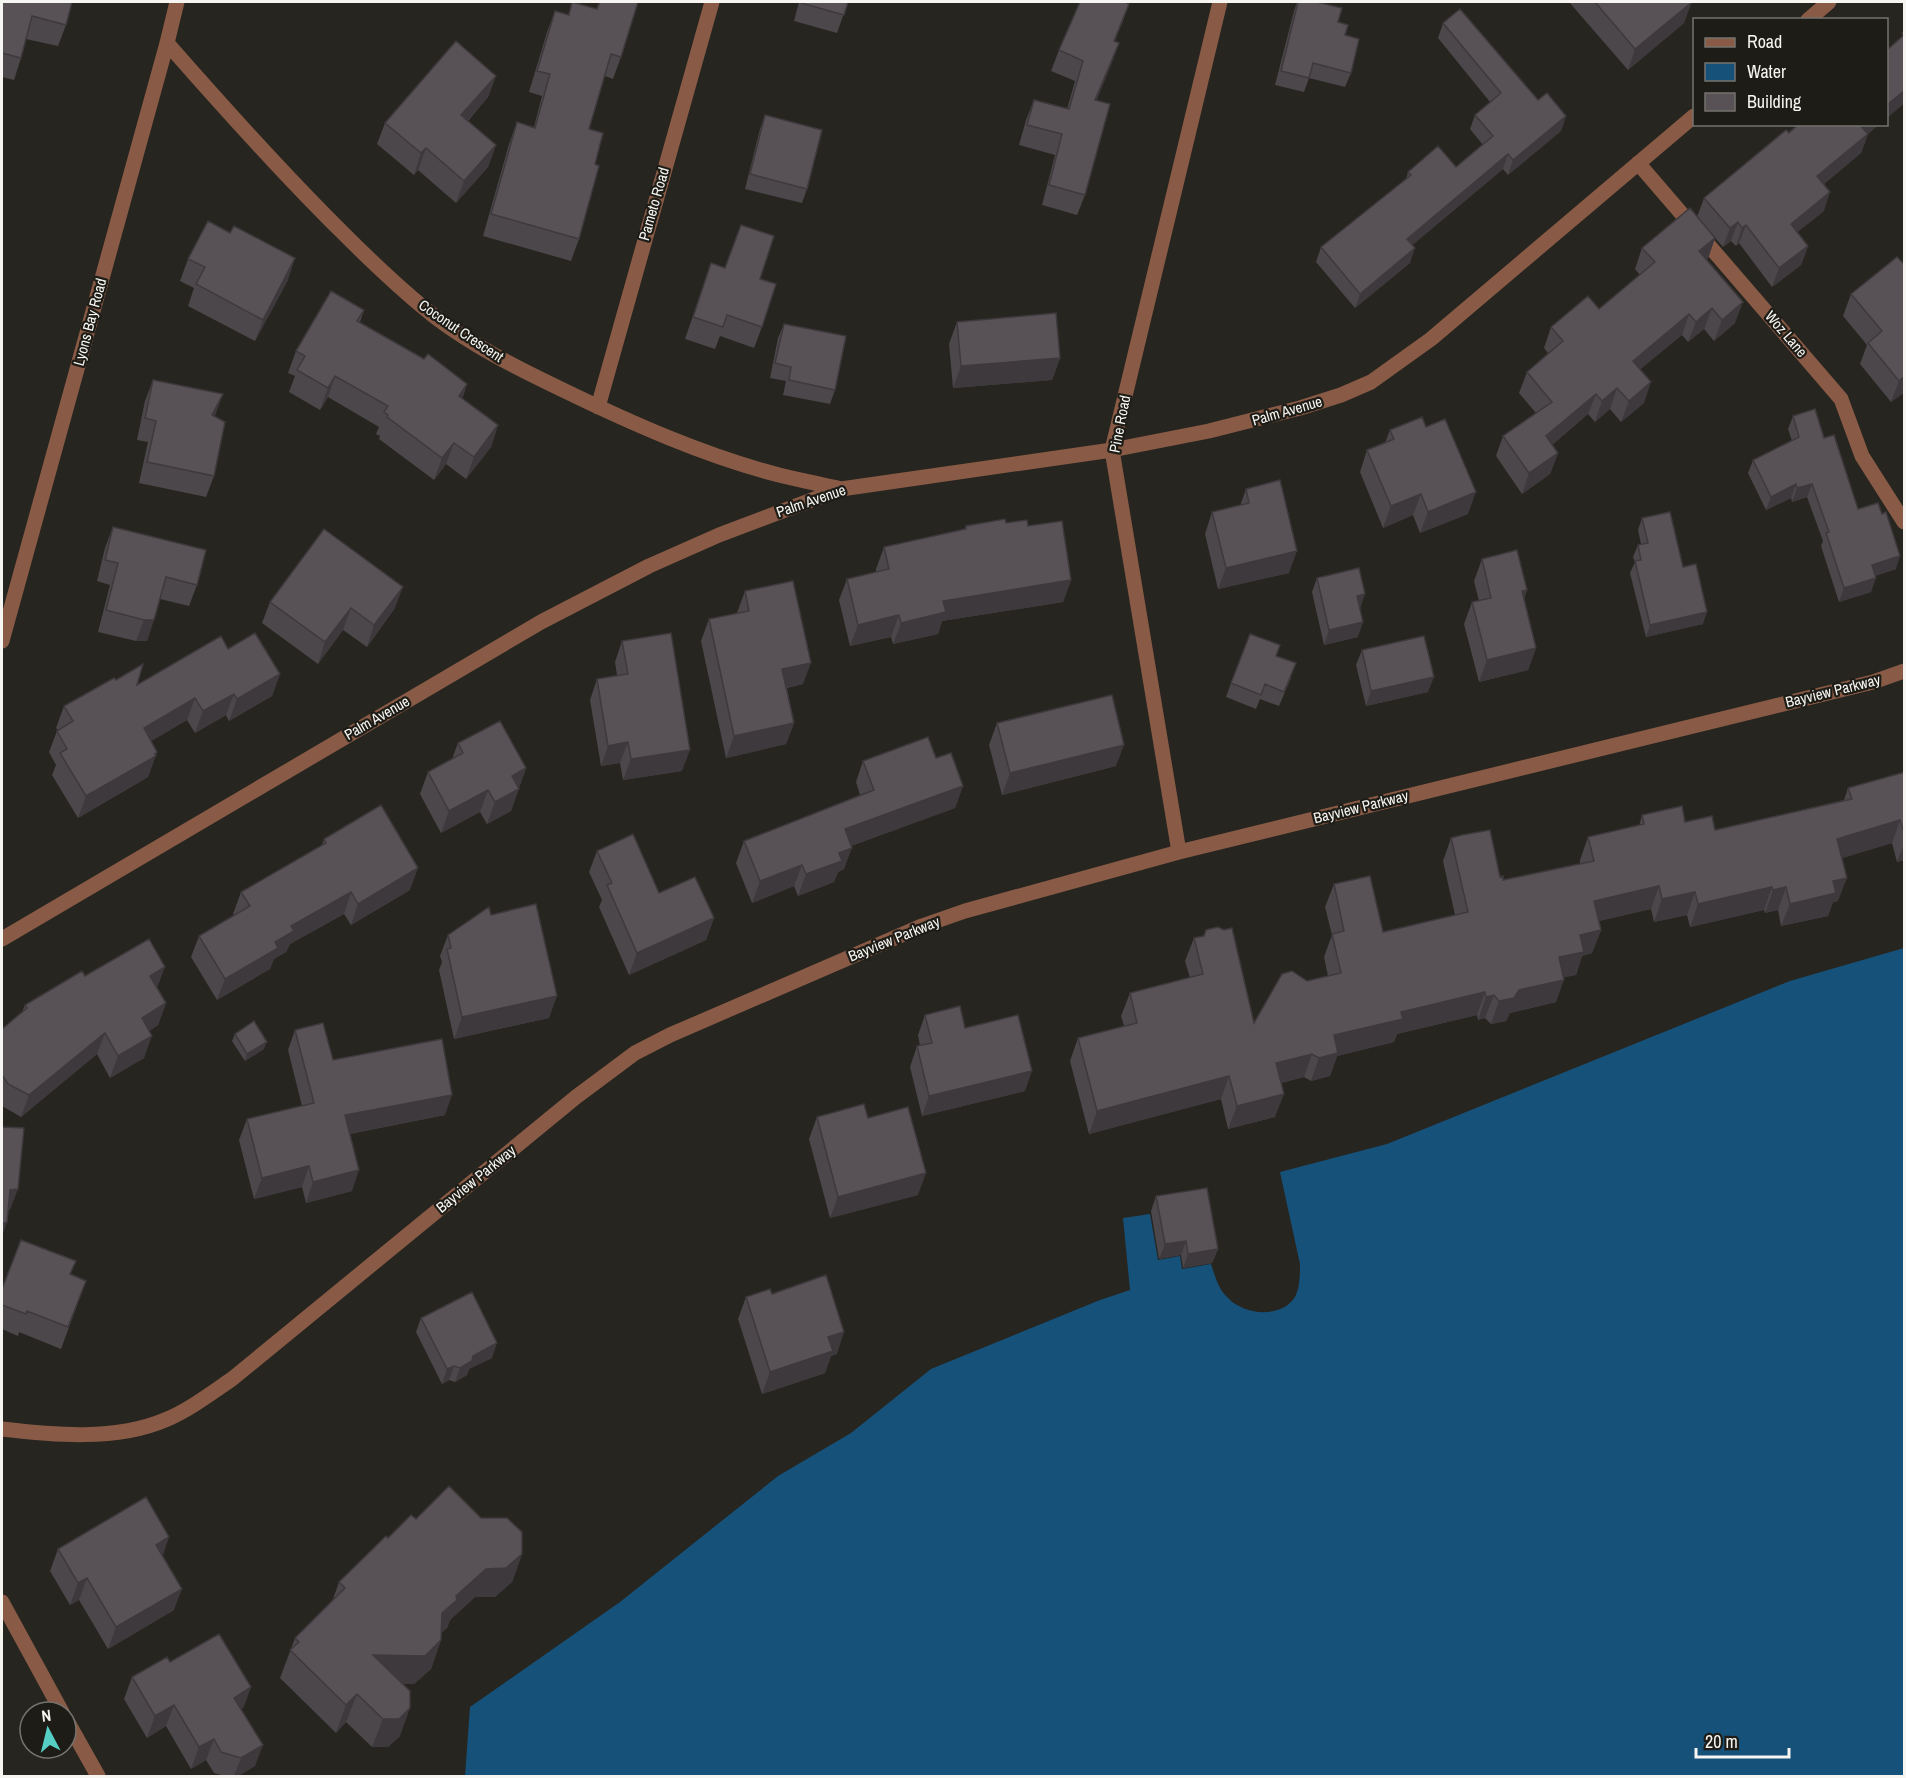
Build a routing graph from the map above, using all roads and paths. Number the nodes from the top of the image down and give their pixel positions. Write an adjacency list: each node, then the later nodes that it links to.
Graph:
1 (177, 2): 6 (street, Lyons Bay Road)
2 (712, 2): 9 (street, Pameto Road)
3 (1220, 2): 10 (street, Pine Road)
4 (1829, 2): 5 (street)
5 (1810, 18)
6 (167, 43): 9 (street, Coconut Crescent); 13 (street, Lyons Bay Road)
7 (1693, 118): 8 (street, Palm Avenue)
8 (1638, 163): 10 (street, Palm Avenue); 12 (street, Woz Lane)
9 (598, 407): 11 (street, Coconut Crescent)
10 (1112, 450): 11 (street, Palm Avenue); 15 (street, Pine Road)
11 (841, 489): 16 (street, Palm Avenue)
12 (1905, 522)
13 (2, 641)
14 (1905, 671): 15 (street, Bayview Parkway)
15 (1179, 852): 17 (street, Bayview Parkway)
16 (2, 939)
17 (2, 1429)
18 (2, 1602): 19 (street)
19 (55, 1700)
20 (78, 1740): 21 (street)
21 (98, 1776)

